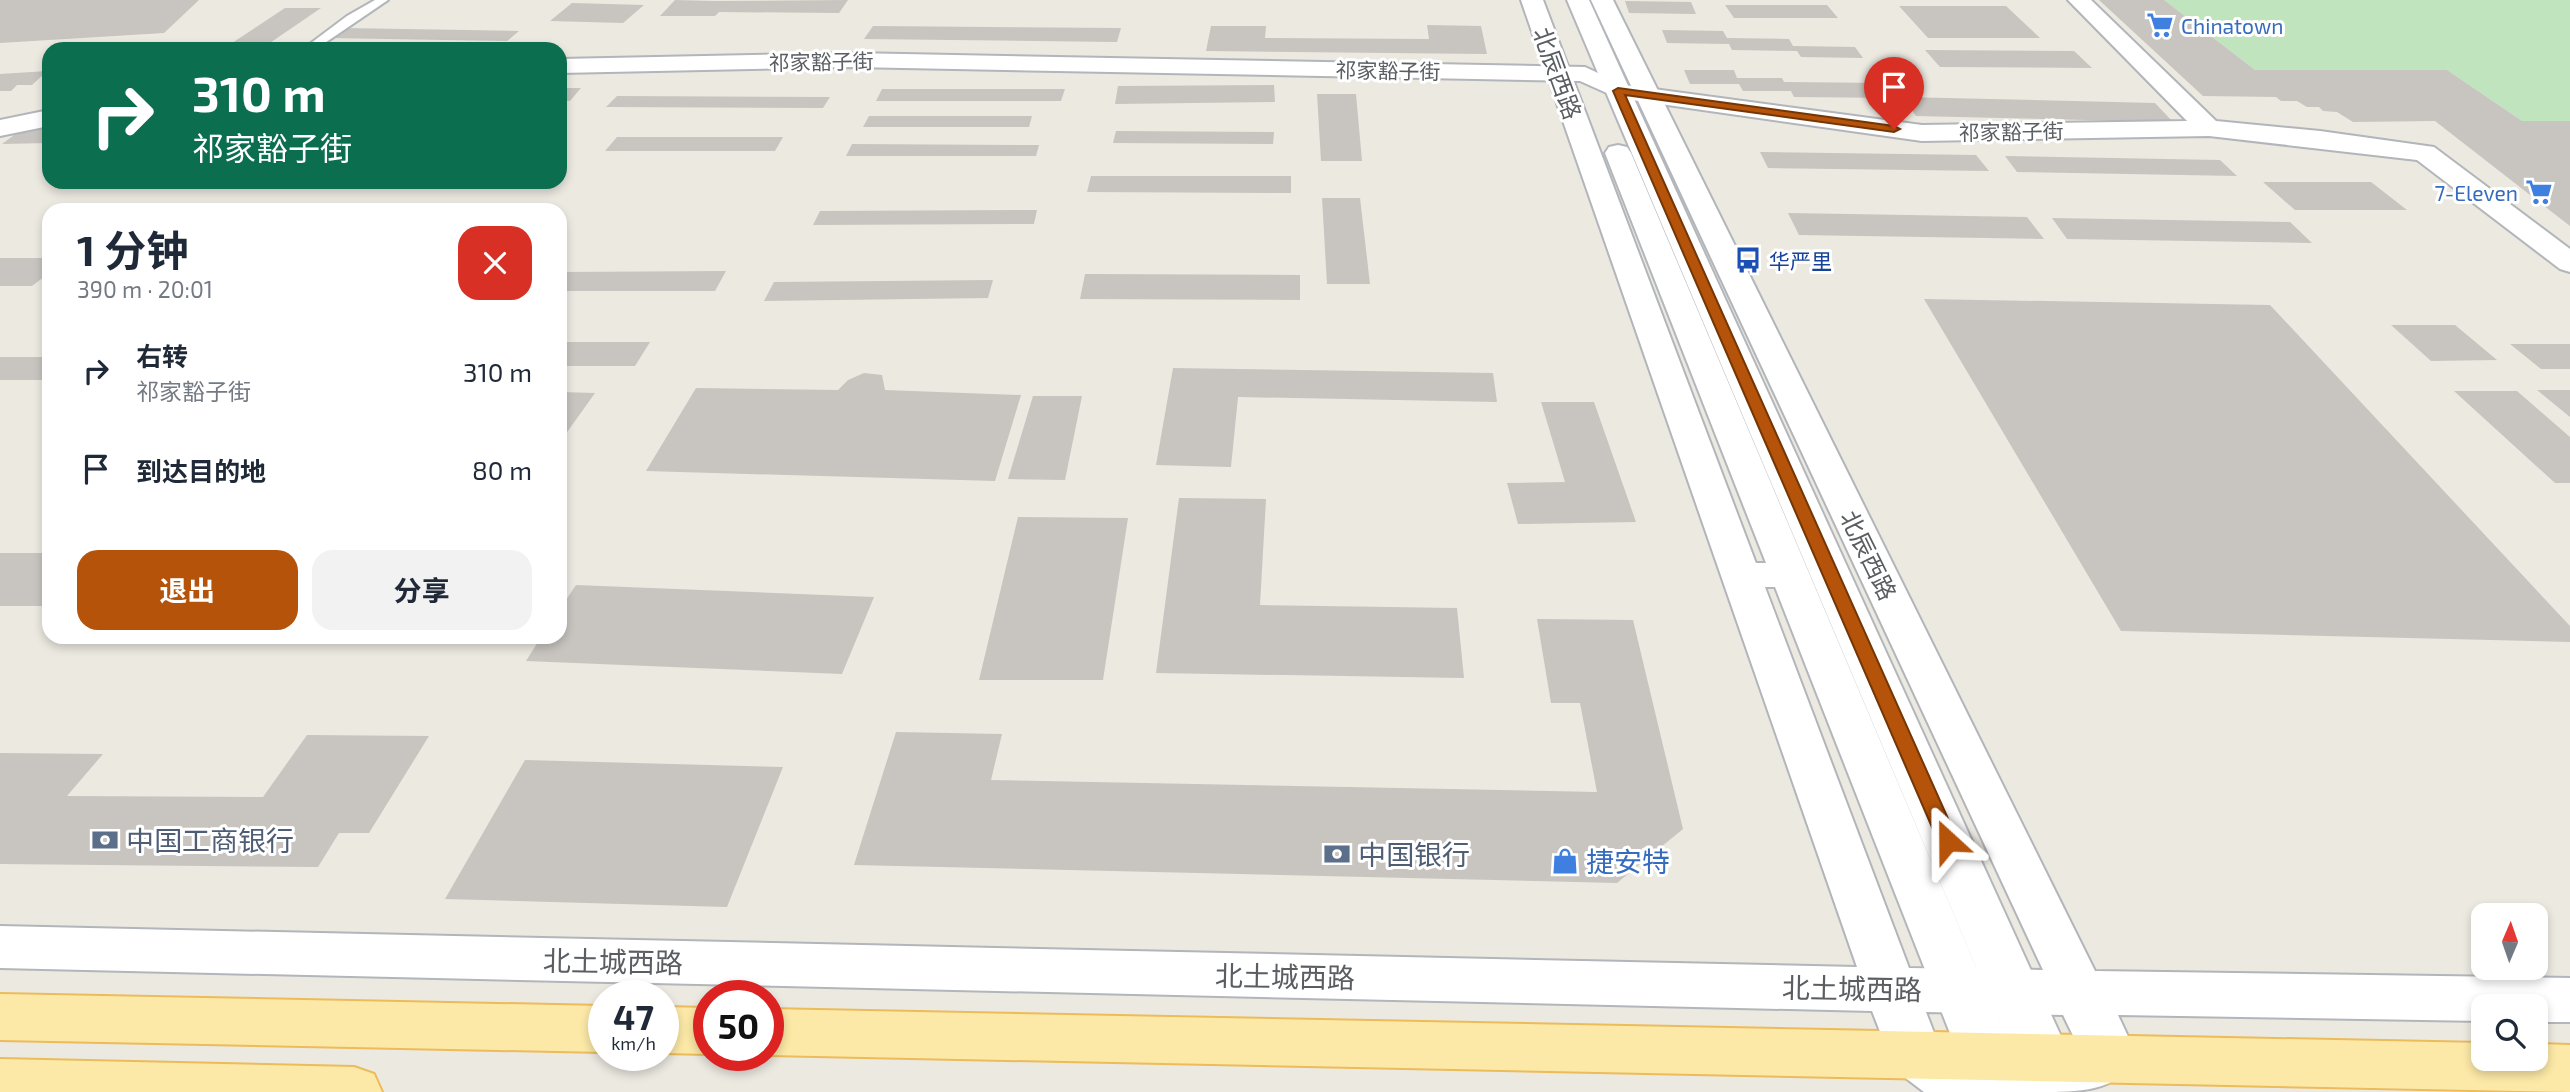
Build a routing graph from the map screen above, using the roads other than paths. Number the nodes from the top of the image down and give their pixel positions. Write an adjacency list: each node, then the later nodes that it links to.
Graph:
1 (383, 0): 7 (lane)
2 (1532, 0): 9 (street, 北辰西路)
3 (1553, 0): 9 (street, 北辰西路)
4 (1578, 0): 9 (street, 北辰西路)
5 (1602, 0): 9 (street, 北辰西路)
6 (2079, 0): 12 (street)
7 (318, 42)
8 (567, 66): 9 (street, 祁家豁子街)
9 (1592, 70): 12 (street, 祁家豁子街); 14 (street, 北辰西路); 15 (street, 北辰西路); 18 (street, 北辰西路); 20 (street, 北辰西路)
10 (42, 119): 11 (street)
11 (0, 128)
12 (2209, 128): 13 (street, 祁家豁子街)
13 (2570, 263)
14 (1742, 575): 15 (street); 17 (street, 北辰西路)
15 (1789, 575): 19 (street, 北辰西路)
16 (0, 947): 17 (street, 北土城西路)
17 (1891, 989): 19 (street, 北土城西路); 25 (street, 北辰西路)
18 (2014, 990): 19 (street, 北土城西路); 20 (street, 北土城西路); 29 (street, 北辰西路)
19 (1961, 991): 28 (street, 北辰西路)
20 (2079, 992): 21 (street, 北土城西路); 26 (street, 北辰西路)
21 (2570, 1000)
22 (0, 1017): 23 (main road)
23 (588, 1028)
24 (784, 1032): 25 (main road)
25 (1914, 1053): 28 (street)
26 (2111, 1058): 27 (main road); 29 (street)
27 (2570, 1069)
28 (1985, 1080): 29 (main road)
29 (2045, 1080)
30 (0, 1084): 31 (main road)
31 (354, 1092)

